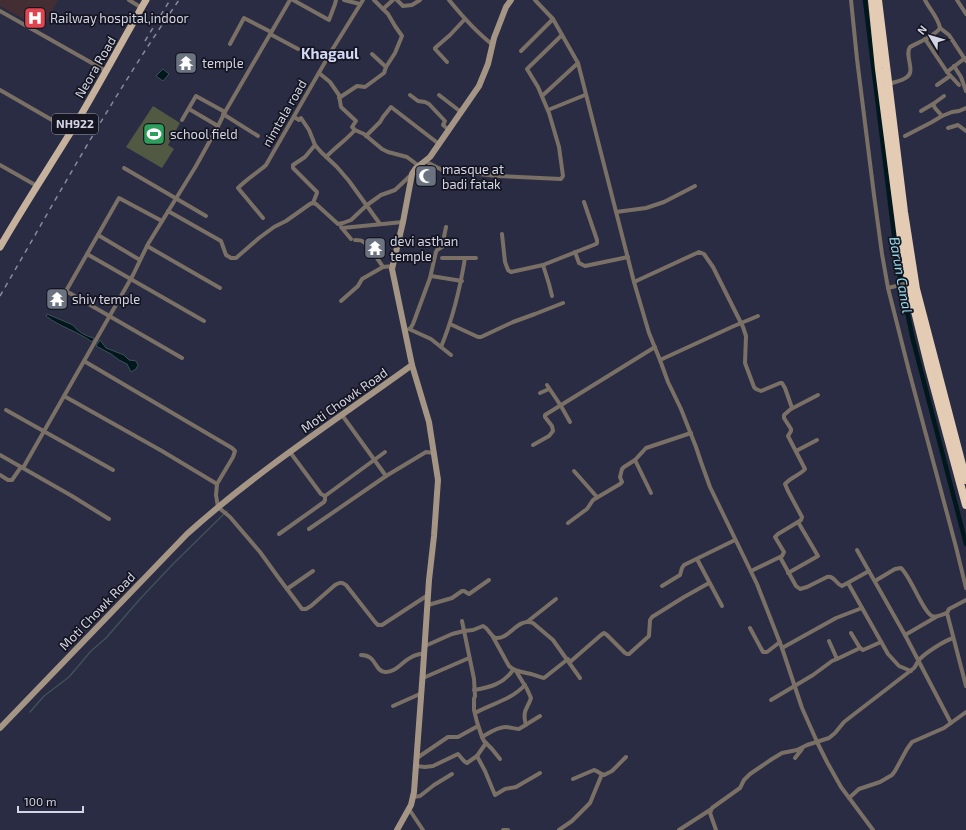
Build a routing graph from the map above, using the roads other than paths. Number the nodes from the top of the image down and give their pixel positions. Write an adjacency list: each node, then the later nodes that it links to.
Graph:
1 (129, 0): 20 (street)
2 (146, 0): 20 (main road, Neora Road / NH922)
3 (290, 0): 27 (street)
4 (294, 0): 5 (street)
5 (336, 0)
6 (344, 0): 19 (street)
7 (374, 0): 21 (street)
8 (393, 0): 21 (street)
9 (397, 0): 10 (street)
10 (420, 0)
11 (449, 0): 24 (street)
12 (511, 0): 31 (street)
13 (534, 0): 25 (street)
14 (851, 0): 118 (street)
15 (872, 0): 116 (highway)
16 (878, 0): 44 (highway)
17 (925, 0): 26 (street)
18 (957, 0): 23 (street)
19 (362, 2): 42 (street, nimtala road)
20 (142, 8): 40 (main road, Neora Road / NH922)
21 (383, 9): 39 (street)
22 (0, 11): 40 (street)
23 (966, 14)
24 (465, 19): 31 (street); 36 (street)
25 (553, 19): 28 (street); 33 (street)
26 (940, 28): 29 (street); 35 (street)
27 (271, 33): 30 (street); 32 (street); 61 (street)
28 (562, 35): 37 (street); 52 (street)
29 (925, 39): 41 (street); 44 (street)
30 (230, 44)
31 (492, 45): 60 (street)
32 (298, 49)
33 (521, 52)
34 (372, 54): 39 (street)
35 (965, 59): 38 (street)
36 (447, 62)
37 (578, 63): 51 (street); 52 (street)
38 (954, 66): 41 (street); 48 (street)
39 (386, 67): 54 (street)
40 (106, 71): 67 (main road, Neora Road / NH922)
41 (947, 72): 43 (street)
42 (319, 73): 54 (street); 63 (street, nimtala road)
43 (950, 76): 45 (street); 46 (street)
44 (888, 84): 159 (highway)
45 (937, 84)
46 (959, 85)
47 (0, 90): 67 (street)
48 (966, 91)
49 (410, 95): 69 (street)
50 (439, 95): 60 (street)
51 (585, 95): 58 (street); 89 (street)
52 (542, 96): 58 (street)
53 (944, 96): 55 (street)
54 (339, 98): 68 (street)
55 (933, 104): 59 (street); 62 (street)
56 (966, 108): 62 (street)
57 (189, 109): 61 (street); 64 (street); 65 (street)
58 (548, 110): 77 (street)
59 (921, 110)
60 (461, 112): 69 (street)
61 (224, 113): 65 (street); 71 (street)
62 (942, 116): 73 (street)
63 (294, 117): 75 (street); 91 (street, nimtala road)
64 (182, 120)
65 (218, 126): 84 (street)
66 (948, 128): 70 (street)
67 (71, 130): 82 (main road, Neora Road / NH922)
68 (355, 130): 72 (street); 76 (street)
69 (449, 130): 74 (street)
70 (966, 131)
71 (258, 136)
72 (366, 136): 74 (street); 79 (street)
73 (905, 136)
74 (439, 144): 77 (street)
75 (315, 145): 76 (street); 86 (street)
76 (326, 157): 87 (street)
77 (425, 161): 79 (street)
78 (0, 165): 82 (street)
79 (419, 166): 81 (street)
80 (124, 168): 84 (street)
81 (412, 174): 87 (street); 93 (street)
82 (37, 186): 101 (main road, Neora Road / NH922)
83 (695, 186): 89 (street)
84 (176, 198): 88 (street); 90 (street)
85 (584, 202): 102 (street)
86 (313, 203): 88 (street); 94 (street)
87 (367, 205): 94 (street); 95 (street)
88 (168, 211): 92 (street)
89 (616, 212): 104 (street)
90 (206, 216)
91 (263, 218)
92 (162, 221): 99 (street); 100 (street)
93 (403, 222): 95 (street); 110 (street)
94 (338, 224): 97 (street)
95 (380, 224): 97 (street)
96 (446, 227): 112 (street)
97 (342, 228): 111 (street)
98 (502, 234): 109 (street)
99 (98, 235): 103 (street); 108 (street)
100 (147, 246): 108 (street); 117 (street)
101 (0, 247)
102 (575, 252): 104 (street); 109 (street)
103 (87, 254): 113 (street); 122 (street)
104 (628, 257): 115 (street)
105 (442, 258): 106 (street)
106 (465, 258): 107 (street); 114 (street)
107 (476, 258)
108 (140, 260): 113 (street)
109 (543, 265): 119 (street)
110 (393, 266): 111 (street); 127 (street)
111 (383, 267): 120 (street)
112 (431, 276): 114 (street); 127 (street)
113 (131, 279): 122 (street); 124 (street)
114 (462, 281): 126 (street)
115 (634, 282): 125 (street); 129 (street)
116 (906, 284): 118 (street); 164 (highway)
117 (220, 288)
118 (890, 288): 184 (street)
119 (552, 296)
120 (340, 301)
121 (563, 303): 126 (street)
122 (110, 316): 131 (street); 133 (street)
123 (758, 316): 125 (street)
124 (204, 321)
125 (741, 323): 132 (street); 140 (street)
126 (450, 324): 128 (street)
127 (407, 329): 128 (street); 134 (street)
128 (441, 347): 130 (street)
129 (655, 347): 132 (street); 138 (street)
130 (451, 355)
131 (182, 358)
132 (660, 360): 144 (street)
133 (84, 361): 137 (street); 160 (street)
134 (412, 365): 141 (street, Moti Chowk Road); 150 (street)
135 (540, 393): 138 (street)
136 (818, 395): 140 (street)
137 (64, 396): 143 (street); 160 (street)
138 (561, 406): 142 (street); 146 (street)
139 (6, 410): 143 (street)
140 (791, 410): 147 (street)
141 (342, 415): 148 (street, Moti Chowk Road); 152 (street)
142 (570, 422)
143 (44, 431): 154 (street); 155 (street)
144 (691, 433): 153 (street); 171 (street)
145 (817, 440): 147 (street)
146 (532, 445)
147 (796, 451): 167 (street)
148 (290, 452): 162 (street); 165 (street, Moti Chowk Road)
149 (385, 452): 152 (street)
150 (434, 453): 158 (street); 186 (street)
151 (0, 455): 154 (street)
152 (375, 460): 158 (street); 162 (street)
153 (635, 460): 161 (street); 163 (street)
154 (22, 467): 157 (street); 166 (street)
155 (113, 470)
156 (574, 471): 163 (street)
157 (0, 476)
158 (386, 476): 169 (street)
159 (966, 480)
160 (217, 484): 165 (street)
161 (650, 493)
162 (325, 496): 170 (street)
163 (597, 498): 168 (street)
164 (966, 505)
165 (218, 507): 185 (street); 231 (street, Moti Chowk Road)
166 (108, 519)
167 (798, 522): 173 (street); 178 (street)
168 (568, 523)
169 (308, 529)
170 (279, 534)
171 (735, 540): 174 (street); 176 (street)
172 (857, 550): 177 (street)
173 (780, 557): 176 (street); 178 (street)
174 (697, 559): 181 (street); 183 (street)
175 (313, 571): 185 (street)
176 (751, 571): 203 (street)
177 (870, 572): 180 (street); 182 (street)
178 (788, 573): 182 (street)
179 (489, 580): 189 (street)
180 (875, 581): 193 (street); 199 (street)
181 (710, 583): 190 (street); 213 (street)
182 (848, 583): 191 (street)
183 (662, 586)
184 (966, 588)
185 (287, 589): 186 (street)
186 (428, 595): 189 (street)
187 (556, 599): 195 (street)
188 (966, 600): 192 (street)
189 (428, 605): 205 (street)
190 (722, 606)
191 (862, 608): 204 (street); 206 (street)
192 (947, 613): 193 (street); 201 (street)
193 (936, 616): 199 (street)
194 (462, 621): 197 (street)
195 (527, 622): 200 (street); 213 (street)
196 (750, 628): 203 (street)
197 (464, 631): 200 (street); 205 (street); 210 (street)
198 (852, 633): 207 (street)
199 (905, 635): 212 (street)
200 (492, 637): 214 (street)
201 (953, 638): 212 (street); 220 (street)
202 (828, 640): 211 (street)
203 (780, 642): 206 (street)
204 (881, 642): 207 (street); 215 (street)
205 (425, 646): 208 (street)
206 (782, 648): 219 (street)
207 (860, 648): 211 (street)
208 (425, 653): 209 (street); 216 (street)
209 (361, 655)
210 (469, 658): 216 (street); 221 (street)
211 (837, 658): 219 (street)
212 (918, 660): 215 (street); 228 (street)
213 (569, 661): 214 (street); 217 (street)
214 (514, 670): 218 (street); 221 (street)
215 (911, 671): 233 (street)
216 (423, 678): 222 (street)
217 (580, 678)
218 (525, 685): 226 (street); 229 (street)
219 (794, 686): 223 (street); 233 (street)
220 (966, 686)
221 (474, 690): 226 (street)
222 (422, 693): 224 (street); 238 (street)
223 (771, 700)
224 (393, 706)
225 (966, 712): 228 (street)
226 (475, 713): 230 (street)
227 (540, 716): 229 (street)
228 (951, 723): 247 (street)
229 (526, 725): 232 (street)
230 (478, 726): 232 (street); 238 (street)
231 (0, 728)
232 (482, 737): 234 (street)
233 (817, 742): 235 (street); 247 (street)
234 (486, 743): 236 (street); 240 (street)
235 (804, 746): 239 (street); 249 (street)
236 (477, 756): 241 (street); 242 (street)
237 (626, 757): 244 (street)
238 (416, 758): 241 (street)
239 (795, 758)
240 (500, 759)
241 (416, 766): 246 (street)
242 (540, 773)
243 (452, 774): 246 (street)
244 (602, 774): 245 (street); 254 (street)
245 (573, 779)
246 (413, 797): 248 (street)
247 (849, 798): 257 (street)
248 (409, 809): 250 (street); 251 (street)
249 (710, 810): 255 (street); 256 (street)
250 (397, 830)
251 (423, 830)
252 (503, 830): 253 (street)
253 (508, 830)
254 (559, 830)
255 (679, 830)
256 (716, 830)
257 (873, 830)

